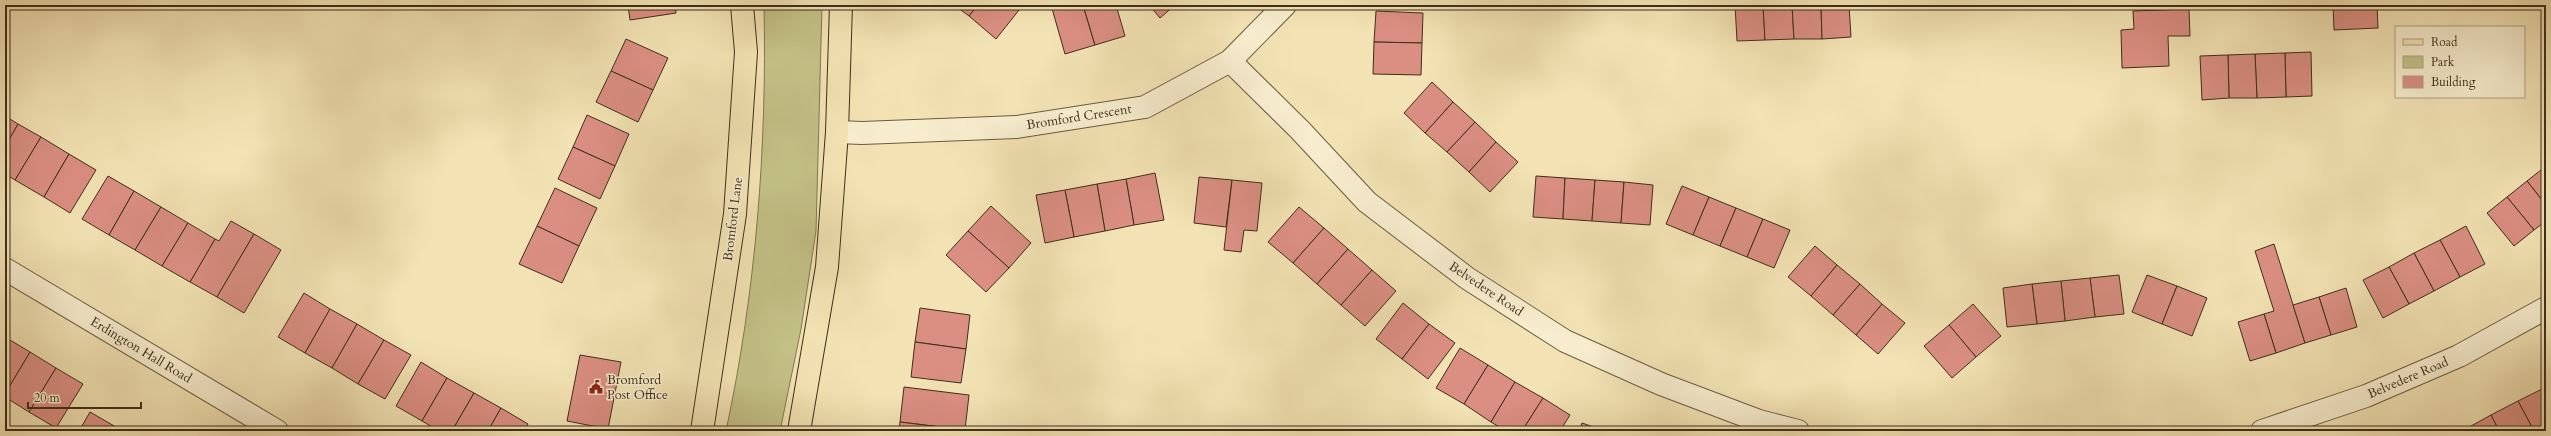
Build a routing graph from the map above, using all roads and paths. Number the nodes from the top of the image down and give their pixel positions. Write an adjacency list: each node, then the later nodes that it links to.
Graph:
1 (742, 5): 9 (main road, Bromford Lane)
2 (842, 5): 5 (main road)
3 (1285, 5): 4 (street, Bromford Crescent)
4 (1230, 61): 5 (street, Bromford Crescent); 11 (street, Belvedere Road)
5 (837, 132): 10 (main road)
6 (5, 269): 8 (street, Erdington Hall Road)
7 (2546, 308): 12 (street, Belvedere Road)
8 (277, 431)
9 (702, 431)
10 (799, 431)
11 (1798, 431)
12 (2262, 431)

